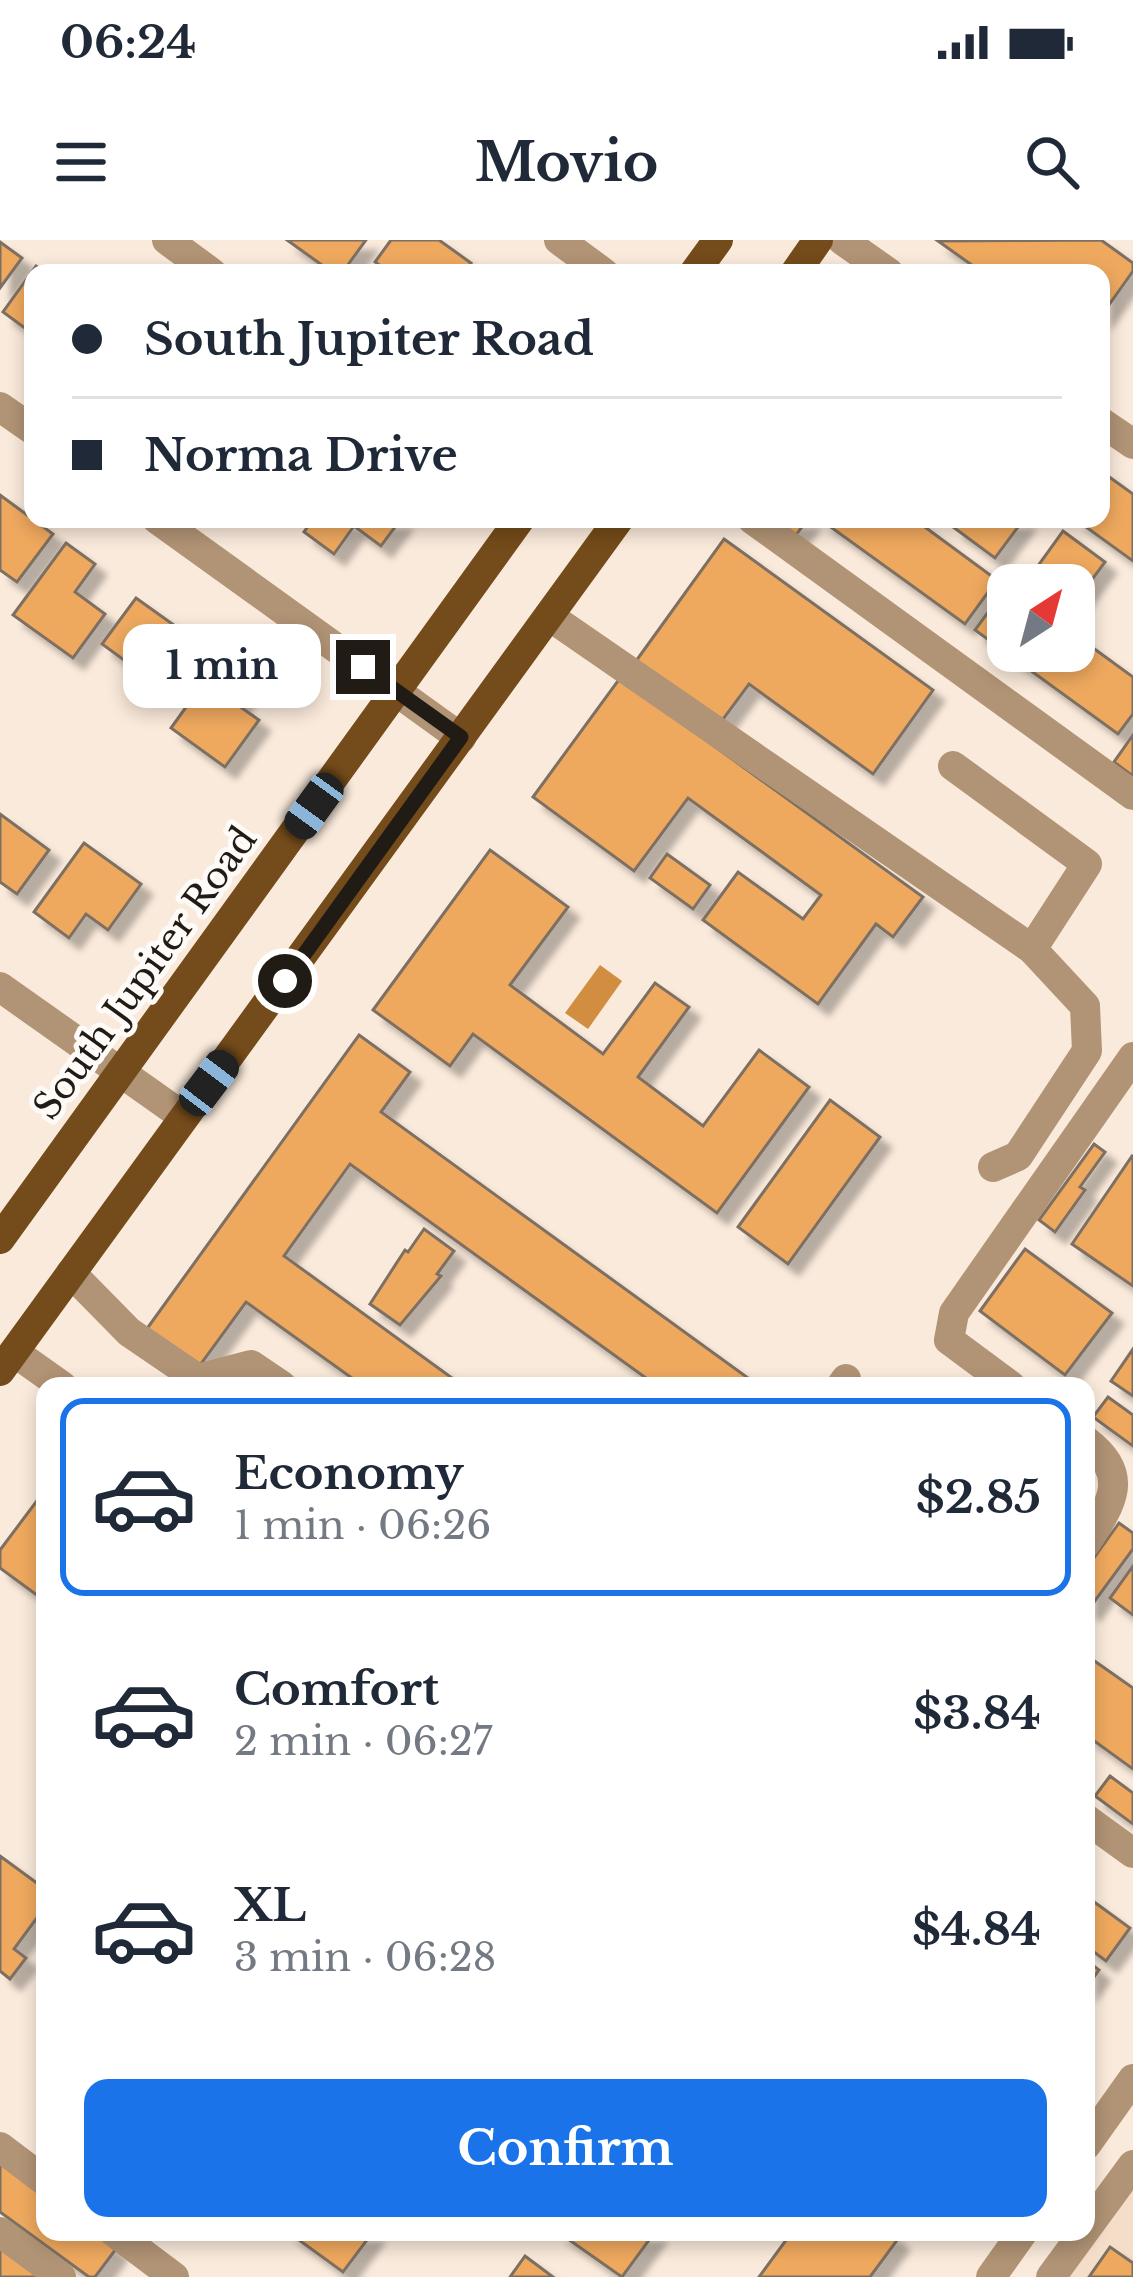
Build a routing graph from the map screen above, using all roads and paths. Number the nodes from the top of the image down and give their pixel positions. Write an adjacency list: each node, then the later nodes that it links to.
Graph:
1 (166, 240): 4 (street)
2 (559, 240): 5 (street)
3 (842, 240): 6 (street)
4 (199, 264)
5 (592, 264)
6 (877, 264)
7 (170, 528): 12 (street)
8 (514, 528): 12 (main road, South Jupiter Road)
9 (613, 528): 11 (main road)
10 (764, 528): 15 (street)
11 (549, 616): 13 (main road); 16 (street)
12 (398, 692): 13 (street); 19 (main road, South Jupiter Road)
13 (461, 737): 20 (main road)
14 (952, 766): 16 (street)
15 (1133, 795)
16 (1032, 949): 21 (street)
17 (0, 986): 19 (street)
18 (1133, 1058): 29 (street)
19 (120, 1073): 20 (street); 22 (main road, South Jupiter Road)
20 (184, 1117): 23 (main road)
21 (993, 1167)
22 (0, 1239)
23 (71, 1273): 24 (main road); 26 (street)
24 (7, 1361): 25 (street)
25 (42, 1377)
26 (195, 1377)
27 (206, 1377): 28 (street)
28 (268, 1377)
29 (999, 1377)
30 (1095, 1448): 31 (street)
31 (1095, 1529)
32 (1095, 1825): 33 (street)
33 (1133, 1852)
34 (1130, 2091): 35 (street)
35 (1095, 2134)
36 (0, 2147): 38 (street)
37 (1133, 2165): 39 (street)
38 (36, 2174)
39 (1095, 2216)
40 (0, 2232): 44 (street)
41 (125, 2241): 45 (street)
42 (1017, 2241): 46 (street)
43 (1077, 2241): 47 (street)
44 (61, 2277)
45 (173, 2277)
46 (991, 2277)
47 (1051, 2277)

